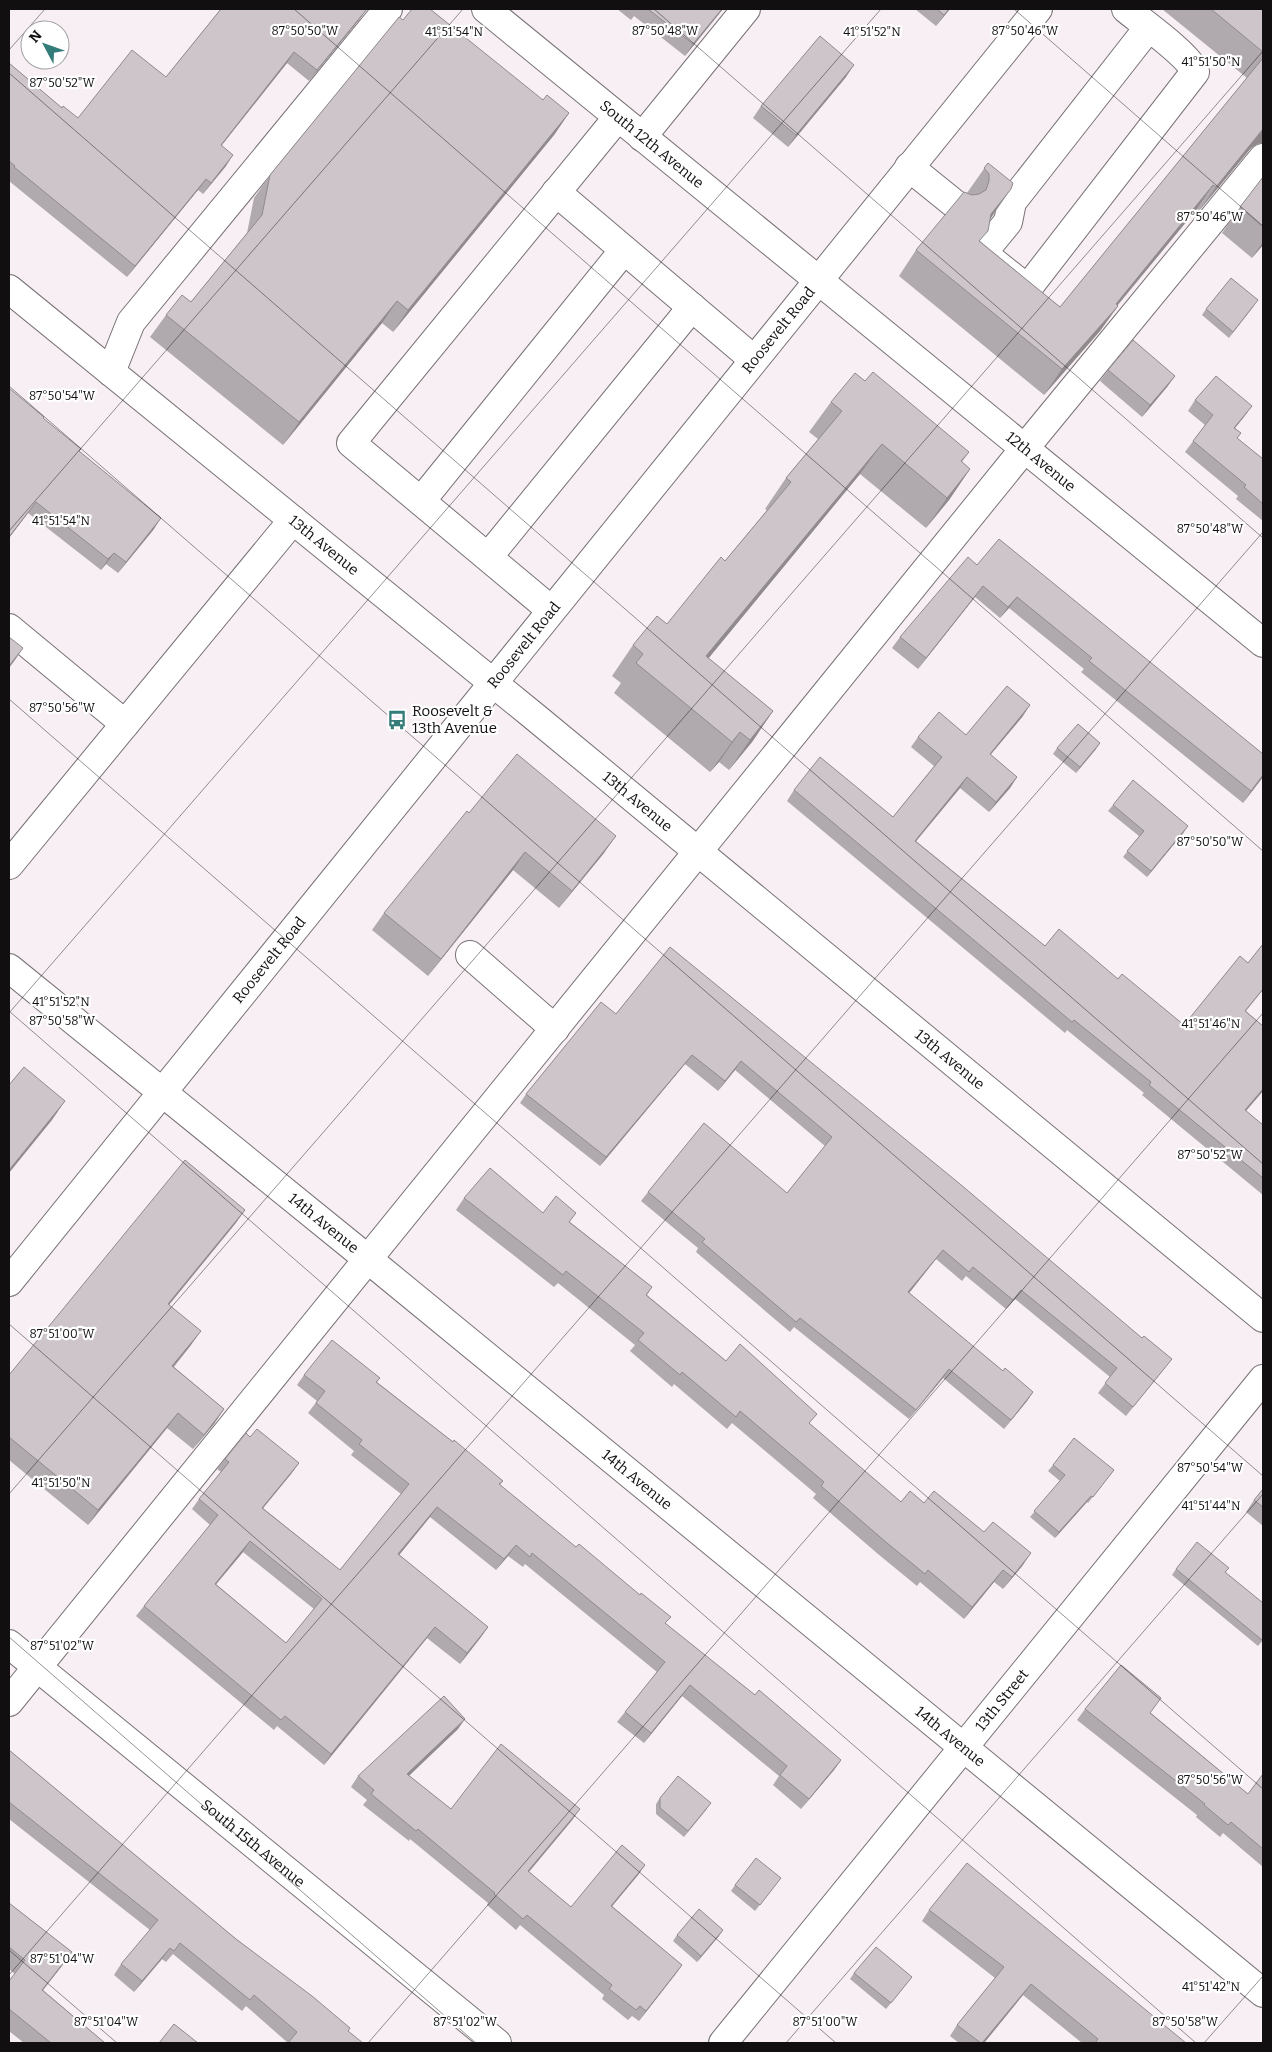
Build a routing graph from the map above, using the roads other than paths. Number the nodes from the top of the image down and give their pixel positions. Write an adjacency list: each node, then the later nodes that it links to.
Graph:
1 (388, 9): 18 (street)
2 (486, 9): 7 (street, South 12th Avenue)
3 (746, 9): 8 (street)
4 (1038, 9): 10 (street, Roosevelt Road)
5 (1126, 9): 6 (street)
6 (1149, 27): 6 (street)
7 (618, 117): 8 (street, South 12th Avenue); 11 (street)
8 (642, 137): 14 (street, South 12th Avenue)
9 (1263, 158): 19 (street)
10 (909, 167): 12 (street); 14 (street, Roosevelt Road)
11 (556, 192): 13 (street); 20 (street)
12 (956, 205)
13 (624, 250): 16 (street); 20 (street)
14 (817, 280): 17 (street, Roosevelt Road); 19 (street, 12th Avenue)
15 (9, 289): 18 (street, 13th Avenue)
16 (692, 307): 17 (street); 22 (street)
17 (753, 359): 23 (street, Roosevelt Road)
18 (111, 372): 21 (street, 13th Avenue)
19 (1024, 449): 25 (street, 12th Avenue); 28 (street)
20 (421, 501): 22 (street)
21 (293, 520): 26 (street, 13th Avenue); 27 (street)
22 (488, 557): 23 (street)
23 (551, 610): 26 (street, Roosevelt Road)
24 (9, 628): 27 (street)
25 (1263, 643)
26 (492, 683): 28 (street, 13th Avenue); 33 (street, Roosevelt Road)
27 (126, 724): 29 (street)
28 (698, 852): 32 (street); 36 (street, 13th Avenue)
29 (9, 865)
30 (470, 955): 32 (street)
31 (9, 968): 33 (street, 14th Avenue)
32 (555, 1029): 34 (street)
33 (162, 1092): 34 (street, 14th Avenue); 35 (street, Roosevelt Road)
34 (369, 1260): 39 (street); 41 (street, 14th Avenue)
35 (9, 1282)
36 (1263, 1318)
37 (1263, 1378): 41 (street, 13th Street)
38 (9, 1644): 39 (street, South 15th Avenue)
39 (37, 1667): 40 (street); 43 (street, South 15th Avenue)
40 (9, 1702)
41 (964, 1746): 42 (street, 14th Avenue); 44 (street, 13th Street)
42 (1263, 1993)
43 (497, 2043)
44 (723, 2043)

